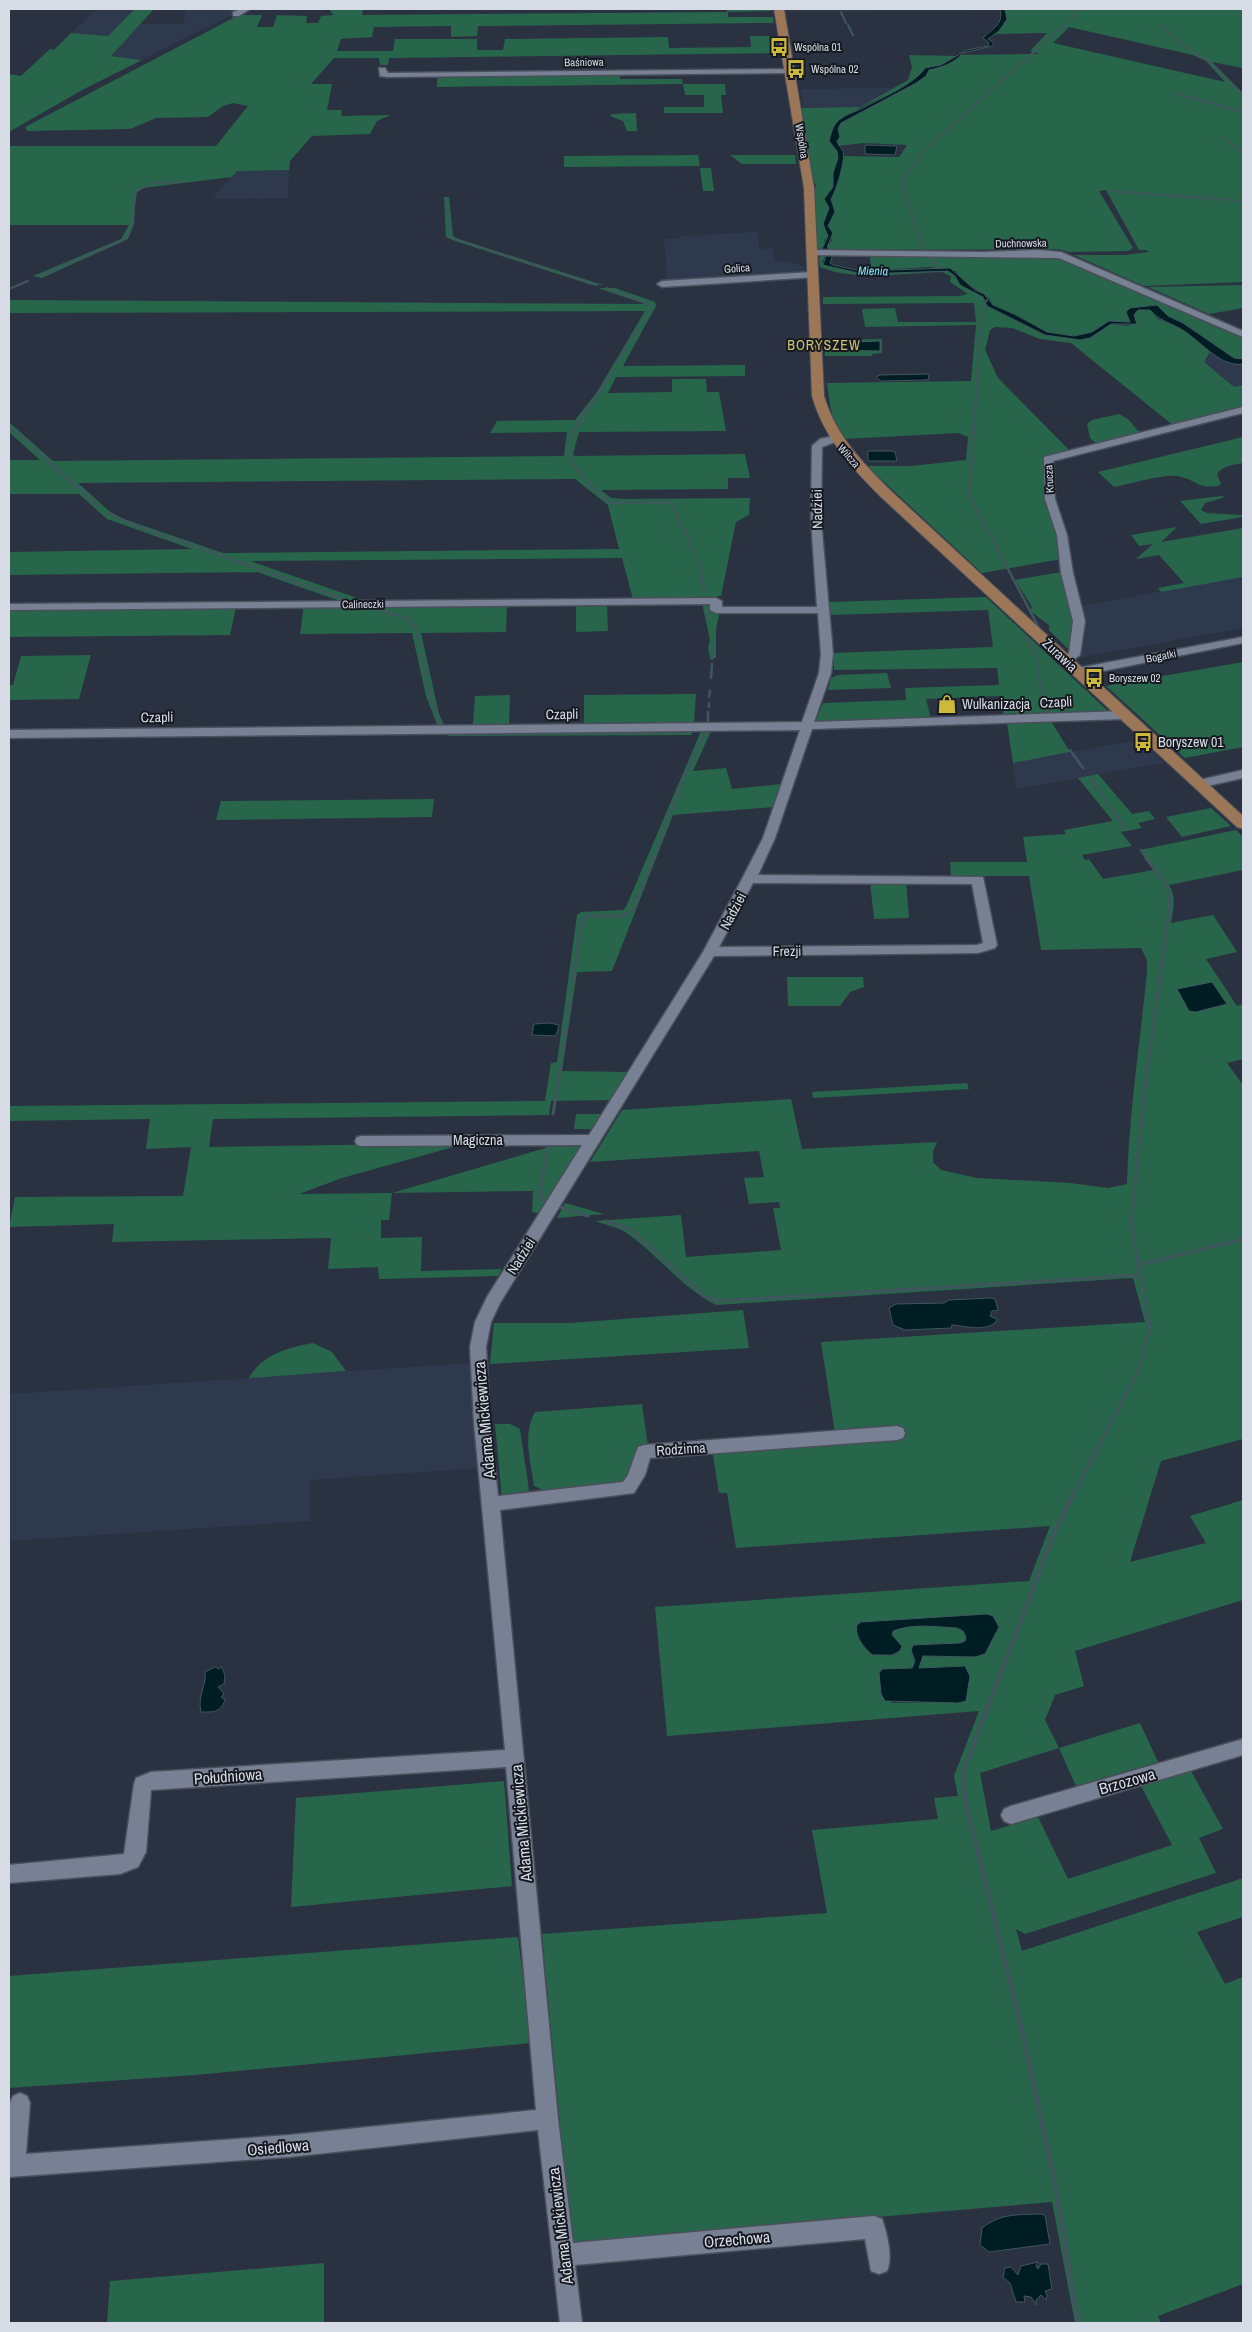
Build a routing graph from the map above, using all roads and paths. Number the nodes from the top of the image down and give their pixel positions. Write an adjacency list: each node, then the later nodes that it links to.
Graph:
1 (246, 9): 3 (street)
2 (779, 9): 5 (main road, Wspólna)
3 (236, 14)
4 (382, 70): 5 (street, Baśniowa)
5 (790, 70): 6 (main road, Wspólna)
6 (817, 254): 7 (main road, Wspólna); 9 (street, Duchnowska)
7 (814, 275): 8 (street, Golica); 11 (main road, Wilcza)
8 (662, 284)
9 (1243, 334)
10 (1243, 410): 16 (street, Krucza)
11 (834, 439): 12 (main road, Wilcza); 14 (street, Nadziei)
12 (987, 587): 16 (main road, Żurawia)
13 (9, 607): 14 (street, Calineczki)
14 (824, 610): 19 (street, Nadziei)
15 (1243, 640): 17 (street, Bogatki)
16 (1065, 660): 17 (main road, Żurawia)
17 (1078, 672): 18 (main road, Żurawia)
18 (1120, 715): 19 (street, Czapli); 22 (main road, Żurawia)
19 (806, 726): 20 (street, Czapli); 24 (street, Nadziei)
20 (9, 734)
21 (1243, 774): 22 (street)
22 (1199, 784): 23 (main road, Żurawia)
23 (1243, 824)
24 (749, 880): 25 (street, Nadziei); 25 (street, Frezji)
25 (710, 952): 26 (street, Nadziei)
26 (593, 1140): 27 (street, Magiczna); 28 (street, Nadziei)
27 (362, 1142)
28 (483, 1322): 30 (street, Adama Mickiewicza)
29 (897, 1433): 30 (street, Rodzinna)
30 (492, 1504): 32 (street, Adama Mickiewicza)
31 (1243, 1747): 33 (street, Brzozowa)
32 (515, 1758): 34 (street, Południowa); 36 (street, Adama Mickiewicza)
33 (1011, 1815)
34 (9, 1874)
35 (20, 2103): 37 (street)
36 (547, 2119): 37 (street, Osiedlowa); 38 (street, Adama Mickiewicza)
37 (11, 2166)
38 (564, 2254): 39 (street, Orzechowa); 40 (street, Adama Mickiewicza)
39 (879, 2263)
40 (571, 2323)

